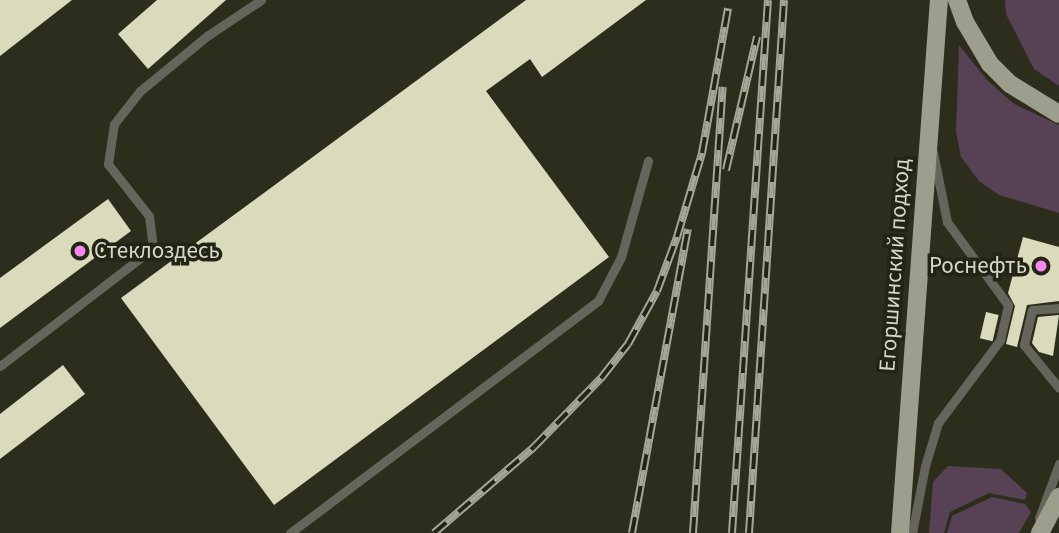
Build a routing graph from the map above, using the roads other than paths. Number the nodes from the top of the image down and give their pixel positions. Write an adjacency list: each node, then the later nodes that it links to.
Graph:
1 (261, 0): 8 (lane)
2 (939, 0): 5 (main road, Егоршинский подход)
3 (957, 0): 4 (main road)
4 (1059, 114)
5 (929, 140): 13 (main road, Егоршинский подход); 14 (lane)
6 (648, 161): 12 (lane)
7 (1059, 308): 9 (lane)
8 (0, 366)
9 (1059, 385)
10 (1059, 464): 15 (lane)
11 (1059, 497): 16 (main road)
12 (290, 533)
13 (900, 533)
14 (912, 533)
15 (1033, 533)
16 (1040, 533)

